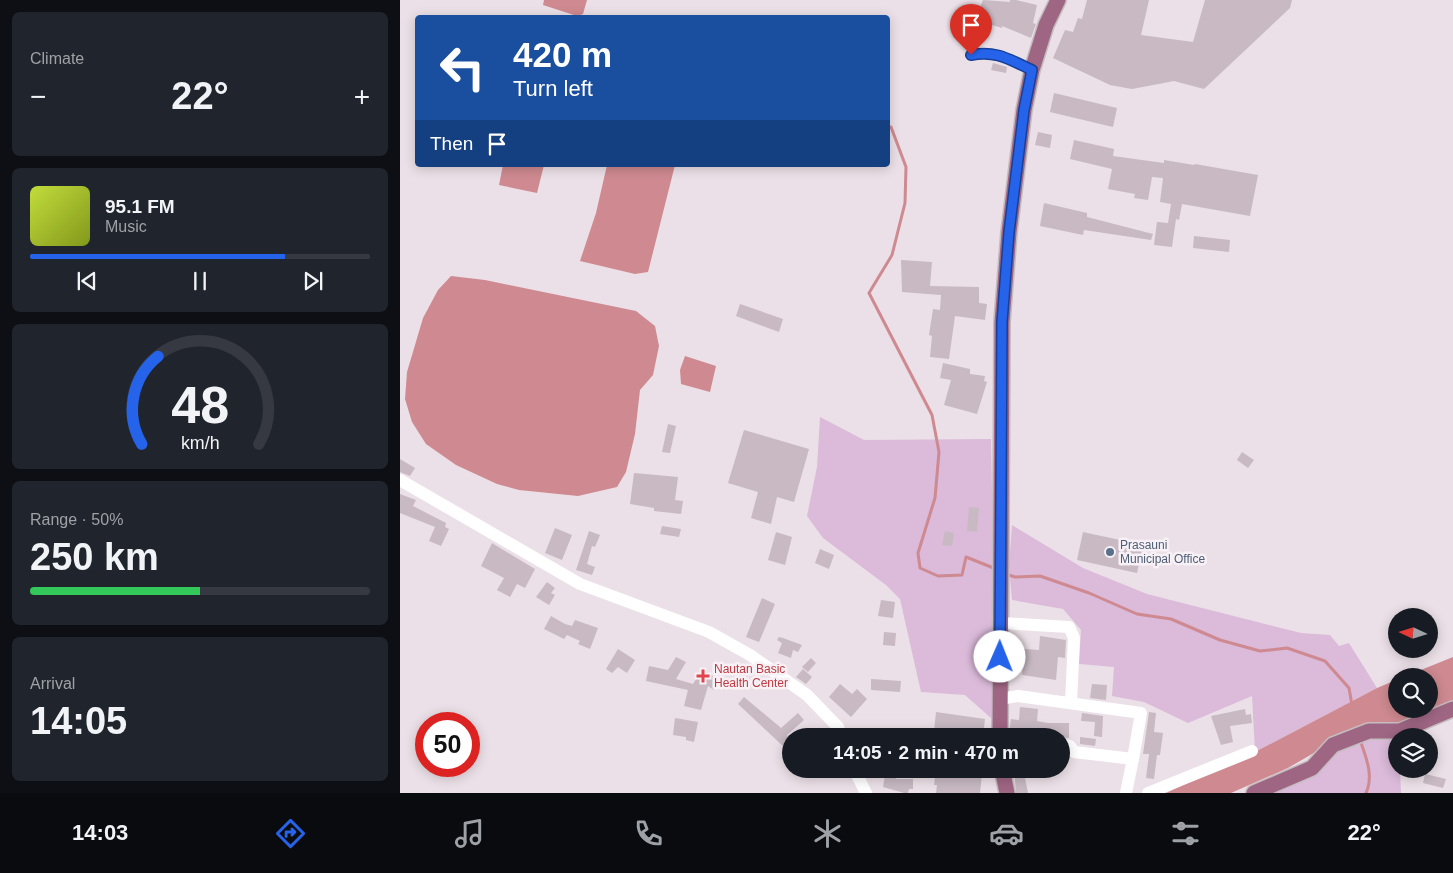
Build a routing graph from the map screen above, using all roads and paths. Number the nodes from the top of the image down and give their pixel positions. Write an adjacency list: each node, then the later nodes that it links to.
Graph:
1 (1058, 0): 3 (main road)
2 (971, 55): 3 (street)
3 (1032, 70): 5 (main road)
4 (400, 480): 9 (street)
5 (1001, 623): 6 (main road); 7 (street)
6 (1000, 699): 7 (street); 10 (main road)
7 (1071, 703): 13 (street)
8 (1453, 709): 20 (main road)
9 (838, 728)
10 (1000, 728)
11 (1070, 746): 13 (street)
12 (1252, 750): 19 (street)
13 (1132, 759): 18 (street)
14 (858, 778): 16 (street)
15 (1004, 778): 17 (main road)
16 (866, 793)
17 (1007, 793)
18 (1126, 793)
19 (1148, 793)
20 (1254, 793)

